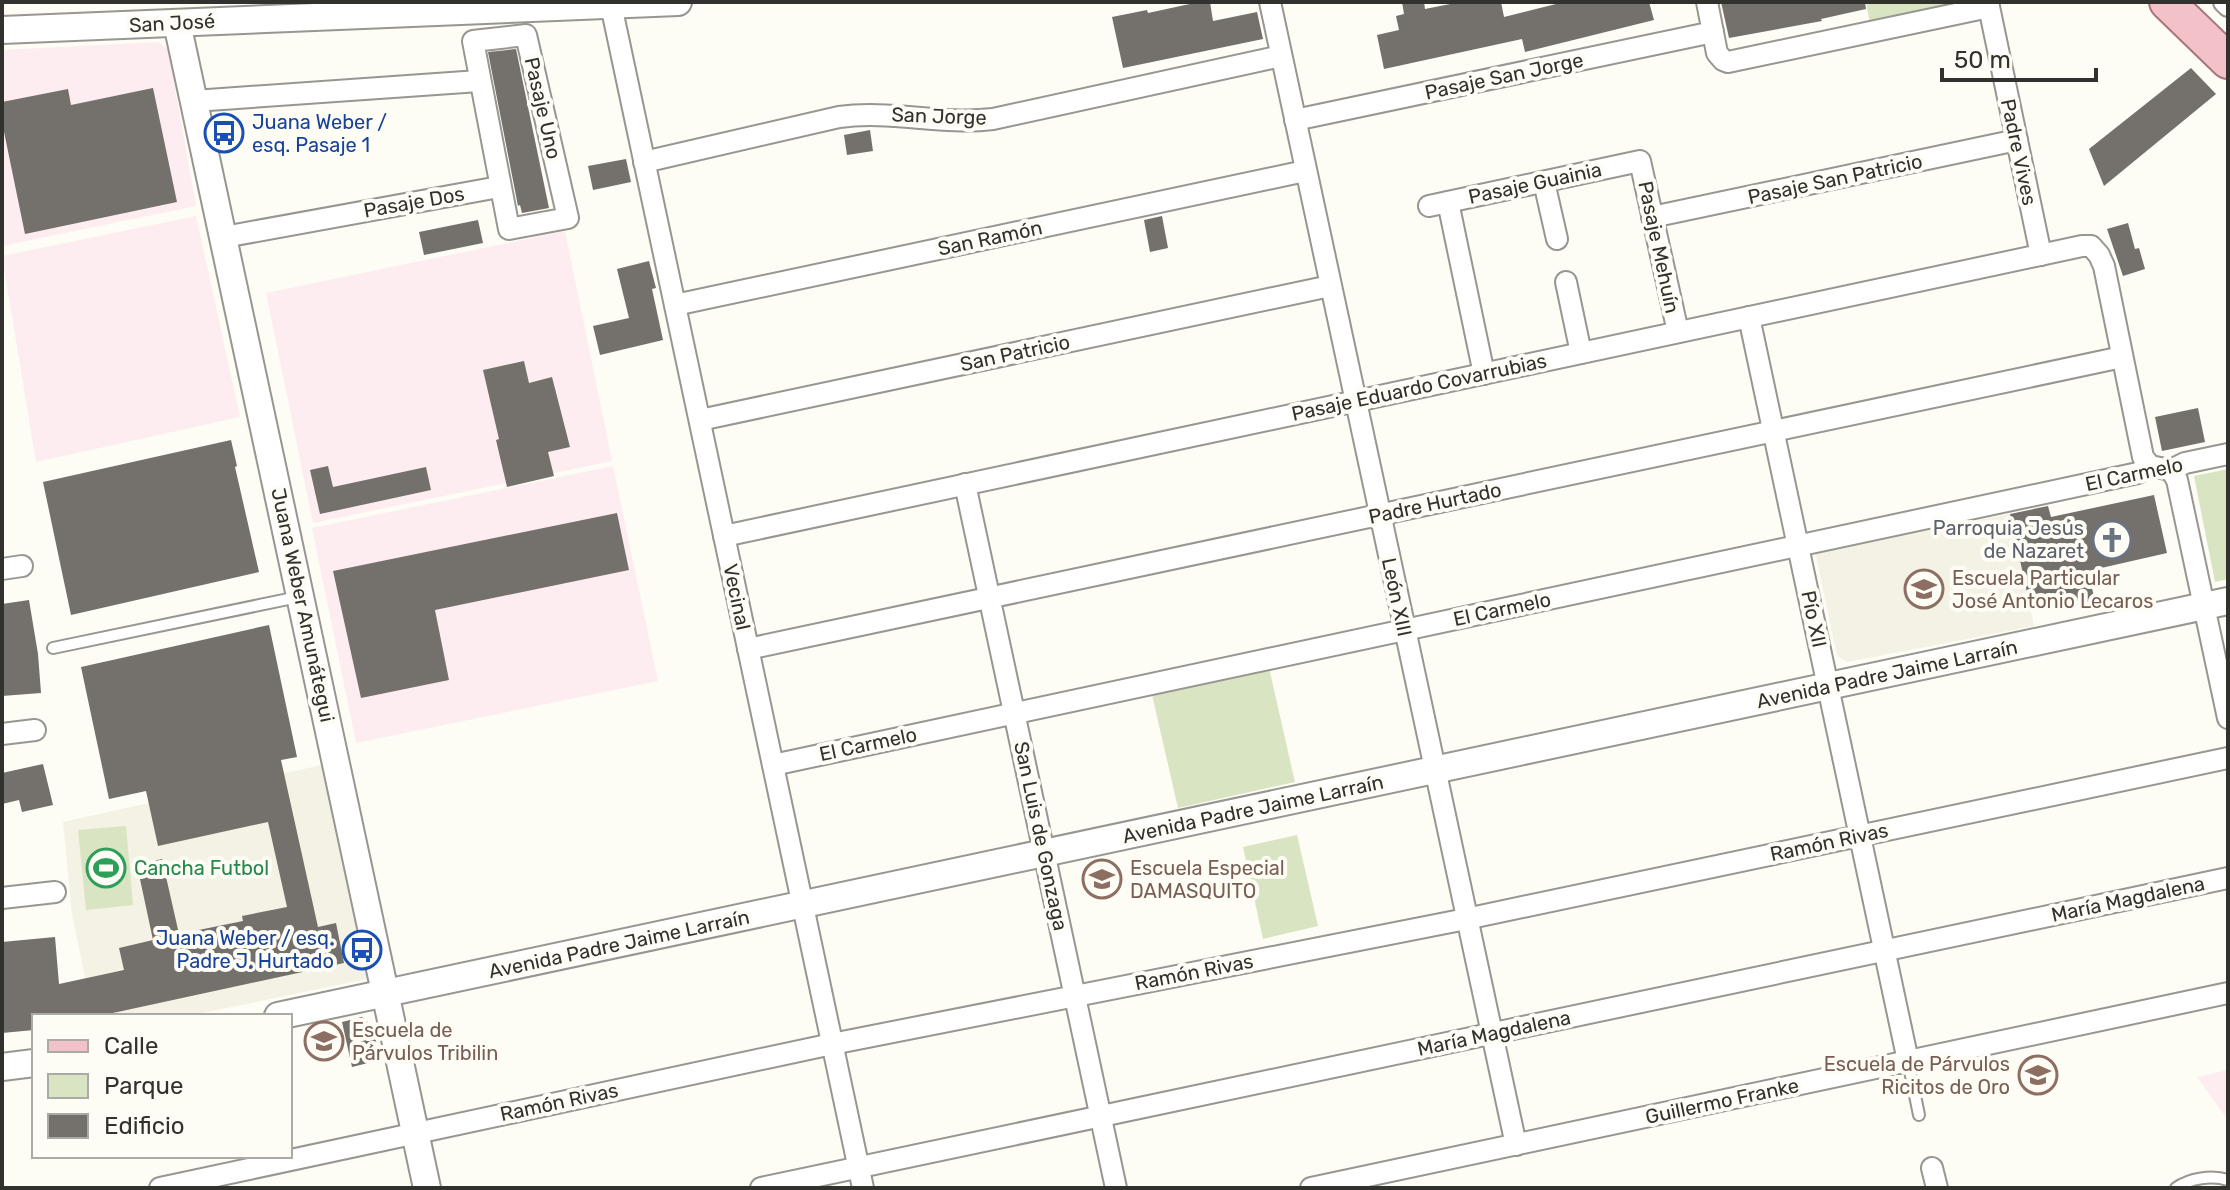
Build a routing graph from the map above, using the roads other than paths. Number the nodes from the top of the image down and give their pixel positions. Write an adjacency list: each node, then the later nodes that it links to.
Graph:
1 (678, 2): 7 (street, San José)
2 (1270, 2): 15 (street, León XIII)
3 (1707, 2): 13 (street)
4 (2167, 2): 16 (main road)
5 (2198, 2): 14 (main road)
6 (2224, 2): 9 (street)
7 (624, 4): 10 (street, San José); 22 (street, Vecinal)
8 (1988, 4): 13 (street); 20 (street, Padre Vives)
9 (2228, 6)
10 (311, 9): 11 (street, San José)
11 (177, 23): 12 (street, San José); 18 (street, Juana Weber Amunátegui)
12 (2, 30)
13 (1713, 32): 19 (street, Pasaje San Jorge)
14 (2228, 32)
15 (1281, 56): 19 (street, León XIII); 22 (street, San Jorge)
16 (2228, 61)
17 (479, 81): 18 (street); 25 (street); 25 (street, Pasaje Uno)
18 (194, 101): 27 (street, Juana Weber Amunátegui)
19 (1295, 120): 23 (street, León XIII)
20 (2017, 140): 26 (street, Pasaje San Patricio); 29 (street, Padre Vives)
21 (1640, 161): 24 (street, Pasaje Guainia); 26 (street, Pasaje Mehuín)
22 (644, 162): 32 (street, Vecinal)
23 (1305, 171): 31 (street, León XIII); 32 (street, San Ramón)
24 (1544, 182): 28 (street); 37 (street, Pasaje Guainia)
25 (499, 187): 27 (street, Pasaje Dos)
26 (1652, 217): 34 (street, Pasaje Mehuín)
27 (224, 237): 48 (street, Juana Weber Amunátegui)
28 (1557, 239)
29 (2041, 255): 33 (street, Pasaje Eduardo Covarrubias); 36 (street, Pasaje Eduardo Covarrubias)
30 (1566, 282): 35 (street)
31 (1330, 286): 38 (street, León XIII); 39 (street, San Patricio)
32 (675, 305): 39 (street, Vecinal)
33 (1749, 317): 34 (street, Pasaje Eduardo Covarrubias); 40 (street, Pío XII)
34 (1678, 332): 35 (street, Pasaje Eduardo Covarrubias)
35 (1581, 353): 37 (street, Pasaje Eduardo Covarrubias)
36 (2122, 357): 40 (street, Padre Hurtado); 42 (street)
37 (1484, 374): 38 (street, Pasaje Eduardo Covarrubias)
38 (1355, 401): 44 (street, Pasaje Eduardo Covarrubias); 45 (street, León XIII)
39 (700, 420): 46 (street, Vecinal)
40 (1773, 431): 45 (street, Padre Hurtado); 47 (street, Pío XII)
41 (2228, 454): 43 (street, El Carmelo)
42 (2150, 466): 43 (street, El Carmelo); 47 (street, El Carmelo)
43 (2171, 470): 50 (street)
44 (965, 484): 46 (street, Pasaje Eduardo Covarrubias); 49 (street, San Luis de Gonzaga)
45 (1380, 515): 49 (street, Padre Hurtado); 51 (street, León XIII)
46 (724, 536): 53 (street, Vecinal)
47 (1798, 546): 51 (street, El Carmelo); 54 (street, Pío XII)
48 (301, 596): 52 (lane); 71 (street, Juana Weber Amunátegui)
49 (990, 598): 53 (street, Padre Hurtado); 55 (street, San Luis de Gonzaga)
50 (2216, 604): 54 (street, Avenida Padre Jaime Larraín); 56 (street)
51 (1404, 630): 55 (street, El Carmelo); 61 (street, León XIII)
52 (53, 648)
53 (748, 649): 60 (street, Vecinal)
54 (1828, 687): 61 (street, Avenida Padre Jaime Larraín); 62 (street, Pío XII)
55 (1015, 713): 60 (street, El Carmelo); 63 (street, San Luis de Gonzaga)
56 (2228, 718)
57 (35, 730): 58 (street)
58 (2, 734)
59 (2228, 758): 62 (street, Ramón Rivas)
60 (773, 765): 67 (street, Vecinal)
61 (1435, 770): 63 (street, Avenida Padre Jaime Larraín); 68 (street, León XIII)
62 (1860, 836): 68 (street, Ramón Rivas); 69 (street, Pío XII)
63 (1045, 853): 67 (street, Avenida Padre Jaime Larraín); 72 (street, San Luis de Gonzaga)
64 (2228, 878): 69 (street, María Magdalena)
65 (55, 892): 66 (street)
66 (2, 898)
67 (803, 905): 71 (street, Avenida Padre Jaime Larraín); 75 (street, Vecinal)
68 (1466, 919): 72 (street, Ramón Rivas); 74 (street, León XIII)
69 (1884, 950): 74 (street, María Magdalena); 76 (street, Pío XII)
70 (2228, 993): 76 (street, Guillermo Franke)
71 (386, 994): 73 (street, Avenida Padre Jaime Larraín); 81 (street, Juana Weber Amunátegui)
72 (1075, 996): 75 (street, Ramón Rivas); 80 (street, San Luis de Gonzaga)
73 (288, 1014)
74 (1491, 1034): 80 (street, María Magdalena); 82 (street, León XIII)
75 (832, 1044): 81 (street, Ramón Rivas); 83 (street, Vecinal)
76 (1908, 1061): 79 (lane); 82 (street, Guillermo Franke)
77 (32, 1063): 78 (street)
78 (2, 1067)
79 (1919, 1115)
80 (1101, 1116): 83 (street, María Magdalena); 90 (street, San Luis de Gonzaga)
81 (416, 1133): 86 (street, Ramón Rivas); 87 (street, Juana Weber Amunátegui)
82 (1516, 1145): 91 (street, Guillermo Franke)
83 (859, 1167): 88 (street, María Magdalena); 89 (street, Vecinal)
84 (1932, 1168): 92 (street)
85 (2228, 1180): 93 (lane)
86 (160, 1188)
87 (427, 1188)
88 (761, 1188)
89 (863, 1188)
90 (1116, 1188)
91 (1311, 1188)
92 (1937, 1188)
93 (2176, 1188)

